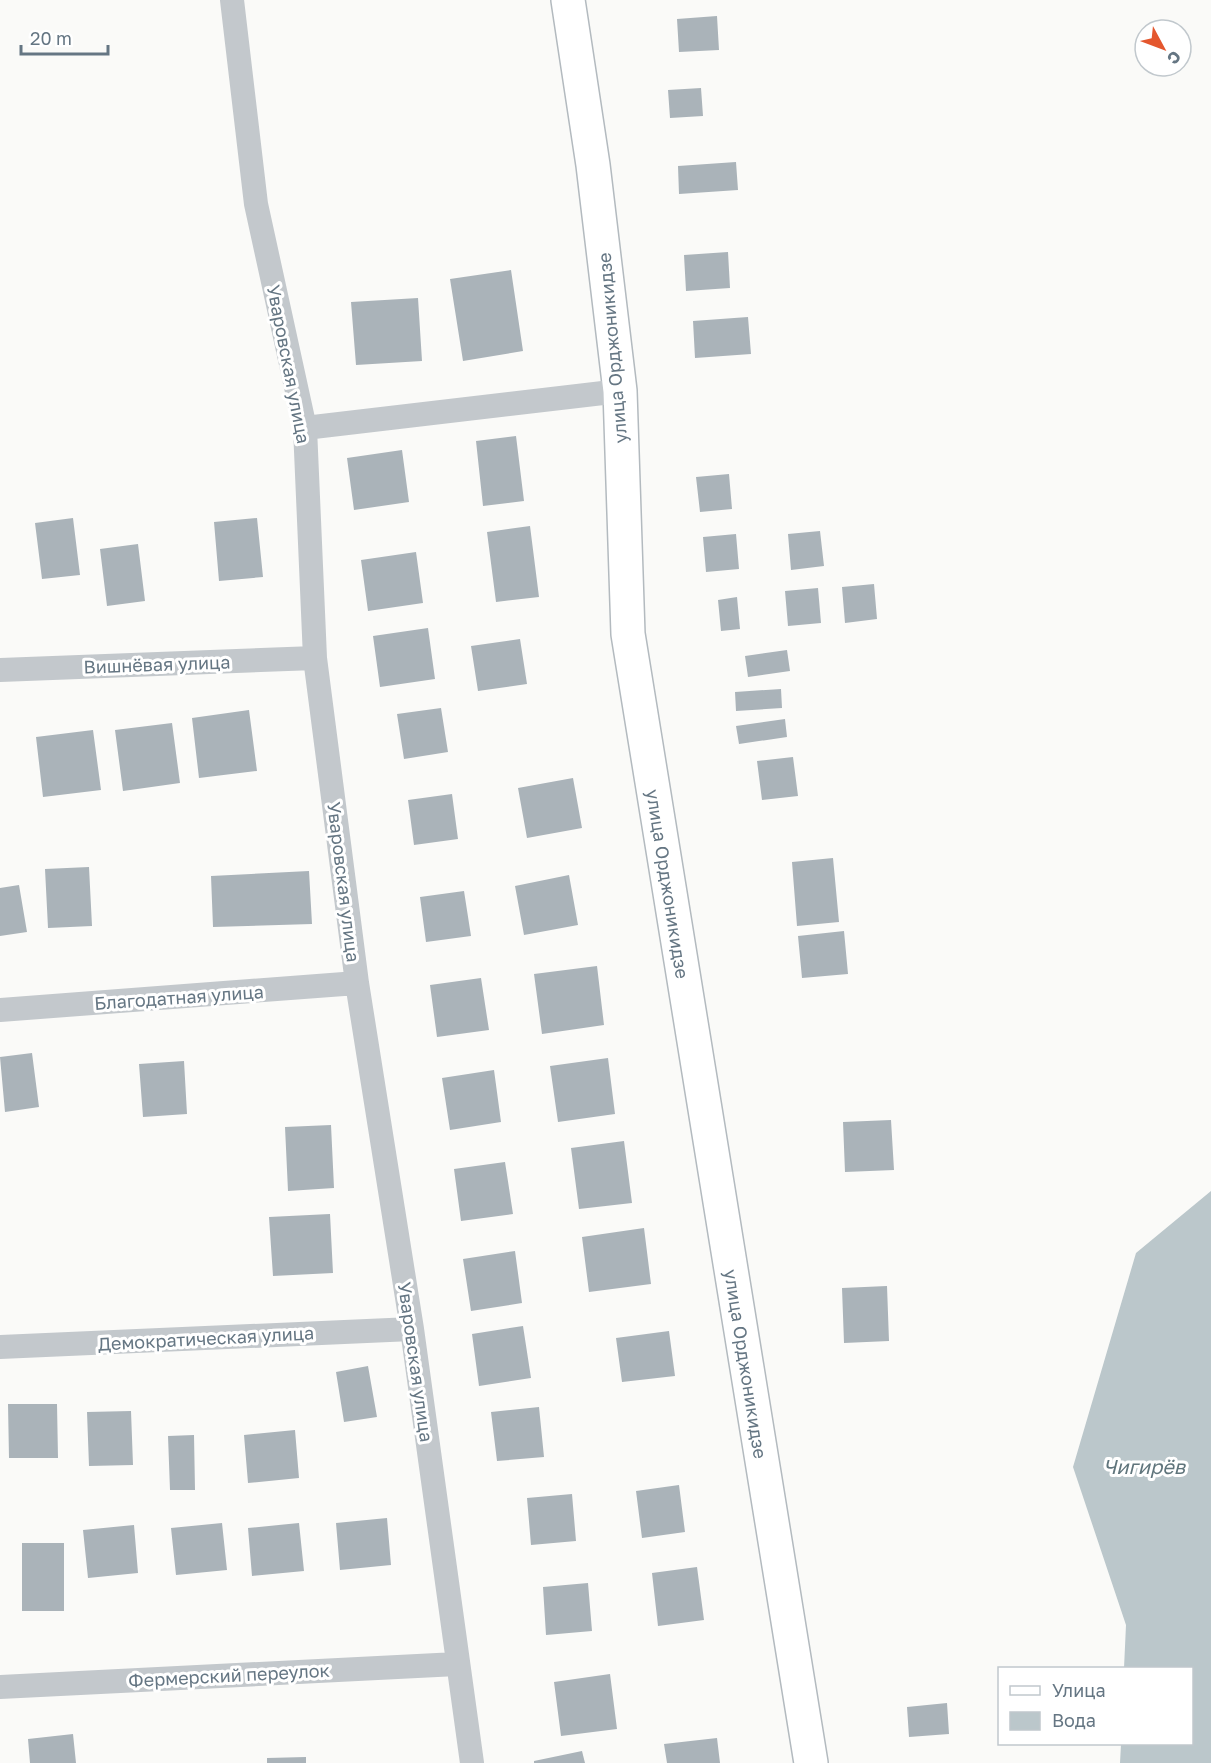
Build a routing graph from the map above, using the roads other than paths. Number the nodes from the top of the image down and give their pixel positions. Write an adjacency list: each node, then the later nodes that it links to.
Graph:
1 (232, 0): 4 (street, Уваровская улица)
2 (568, 0): 3 (street, улица Орджоникидзе)
3 (620, 391): 4 (street); 14 (street, улица Орджоникидзе)
4 (305, 428): 5 (street, Уваровская улица)
5 (315, 658): 6 (street, Вишнёвая улица); 7 (street, Уваровская улица)
6 (0, 670)
7 (357, 984): 8 (street, Благодатная улица); 9 (street, Уваровская улица)
8 (0, 1010)
9 (412, 1329): 10 (street, Демократическая улица); 11 (street, Уваровская улица)
10 (0, 1347)
11 (457, 1664): 12 (street, Фермерский переулок); 13 (street, Уваровская улица)
12 (0, 1687)
13 (472, 1763)
14 (810, 1763)

